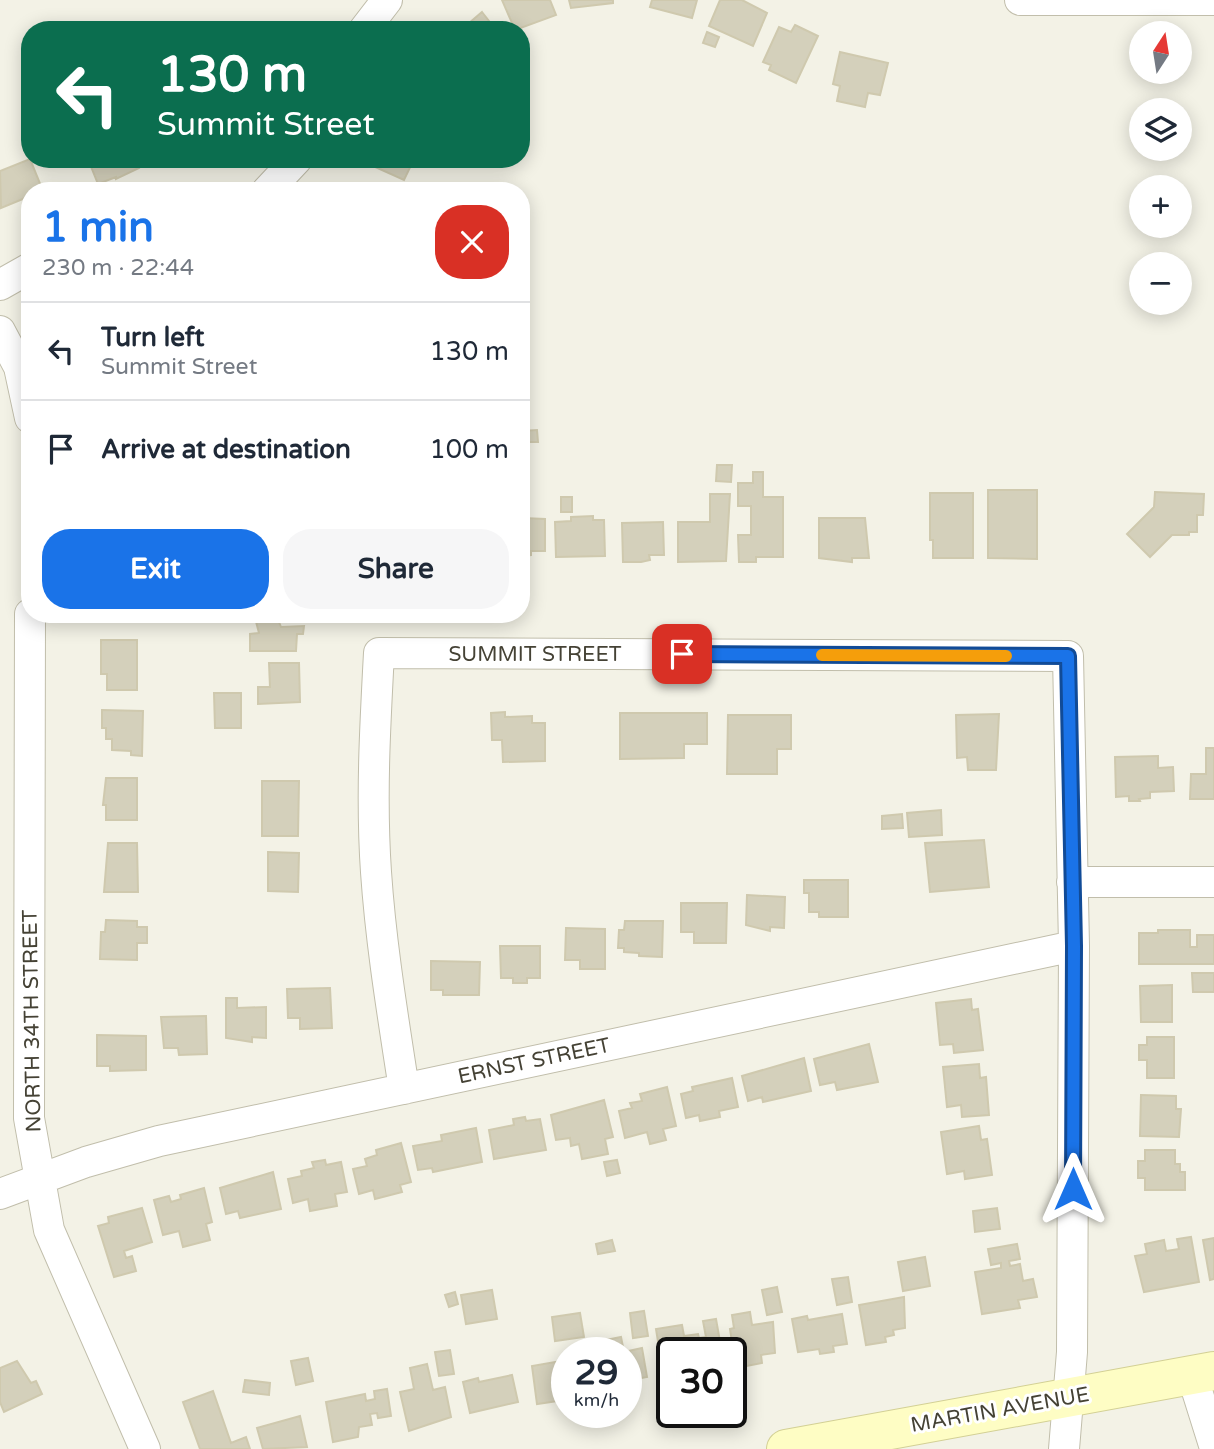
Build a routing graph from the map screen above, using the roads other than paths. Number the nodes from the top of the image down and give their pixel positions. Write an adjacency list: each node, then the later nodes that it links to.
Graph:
1 (387, 0): 5 (street)
2 (1020, 0): 3 (street)
3 (1082, 0): 4 (street)
4 (1214, 0)
5 (371, 21)
6 (289, 168): 7 (street)
7 (275, 182)
8 (21, 273): 9 (street)
9 (0, 285)
10 (0, 331): 11 (street)
11 (21, 376)
12 (30, 623): 17 (street, NORTH 34TH STREET)
13 (1072, 881): 14 (street); 15 (street); 16 (street, SUMMIT STREET)
14 (1214, 882)
15 (1074, 946): 16 (street, ERNST STREET); 20 (street)
16 (404, 1089): 17 (street, ERNST STREET)
17 (40, 1179): 18 (street, ERNST STREET); 22 (street, NORTH 34TH STREET)
18 (0, 1194)
19 (1203, 1373): 20 (main road, MARTIN AVENUE); 21 (street)
20 (1069, 1397): 23 (main road, MARTIN AVENUE); 24 (street)
21 (1214, 1445)
22 (145, 1449)
23 (786, 1449)
24 (1064, 1449)

